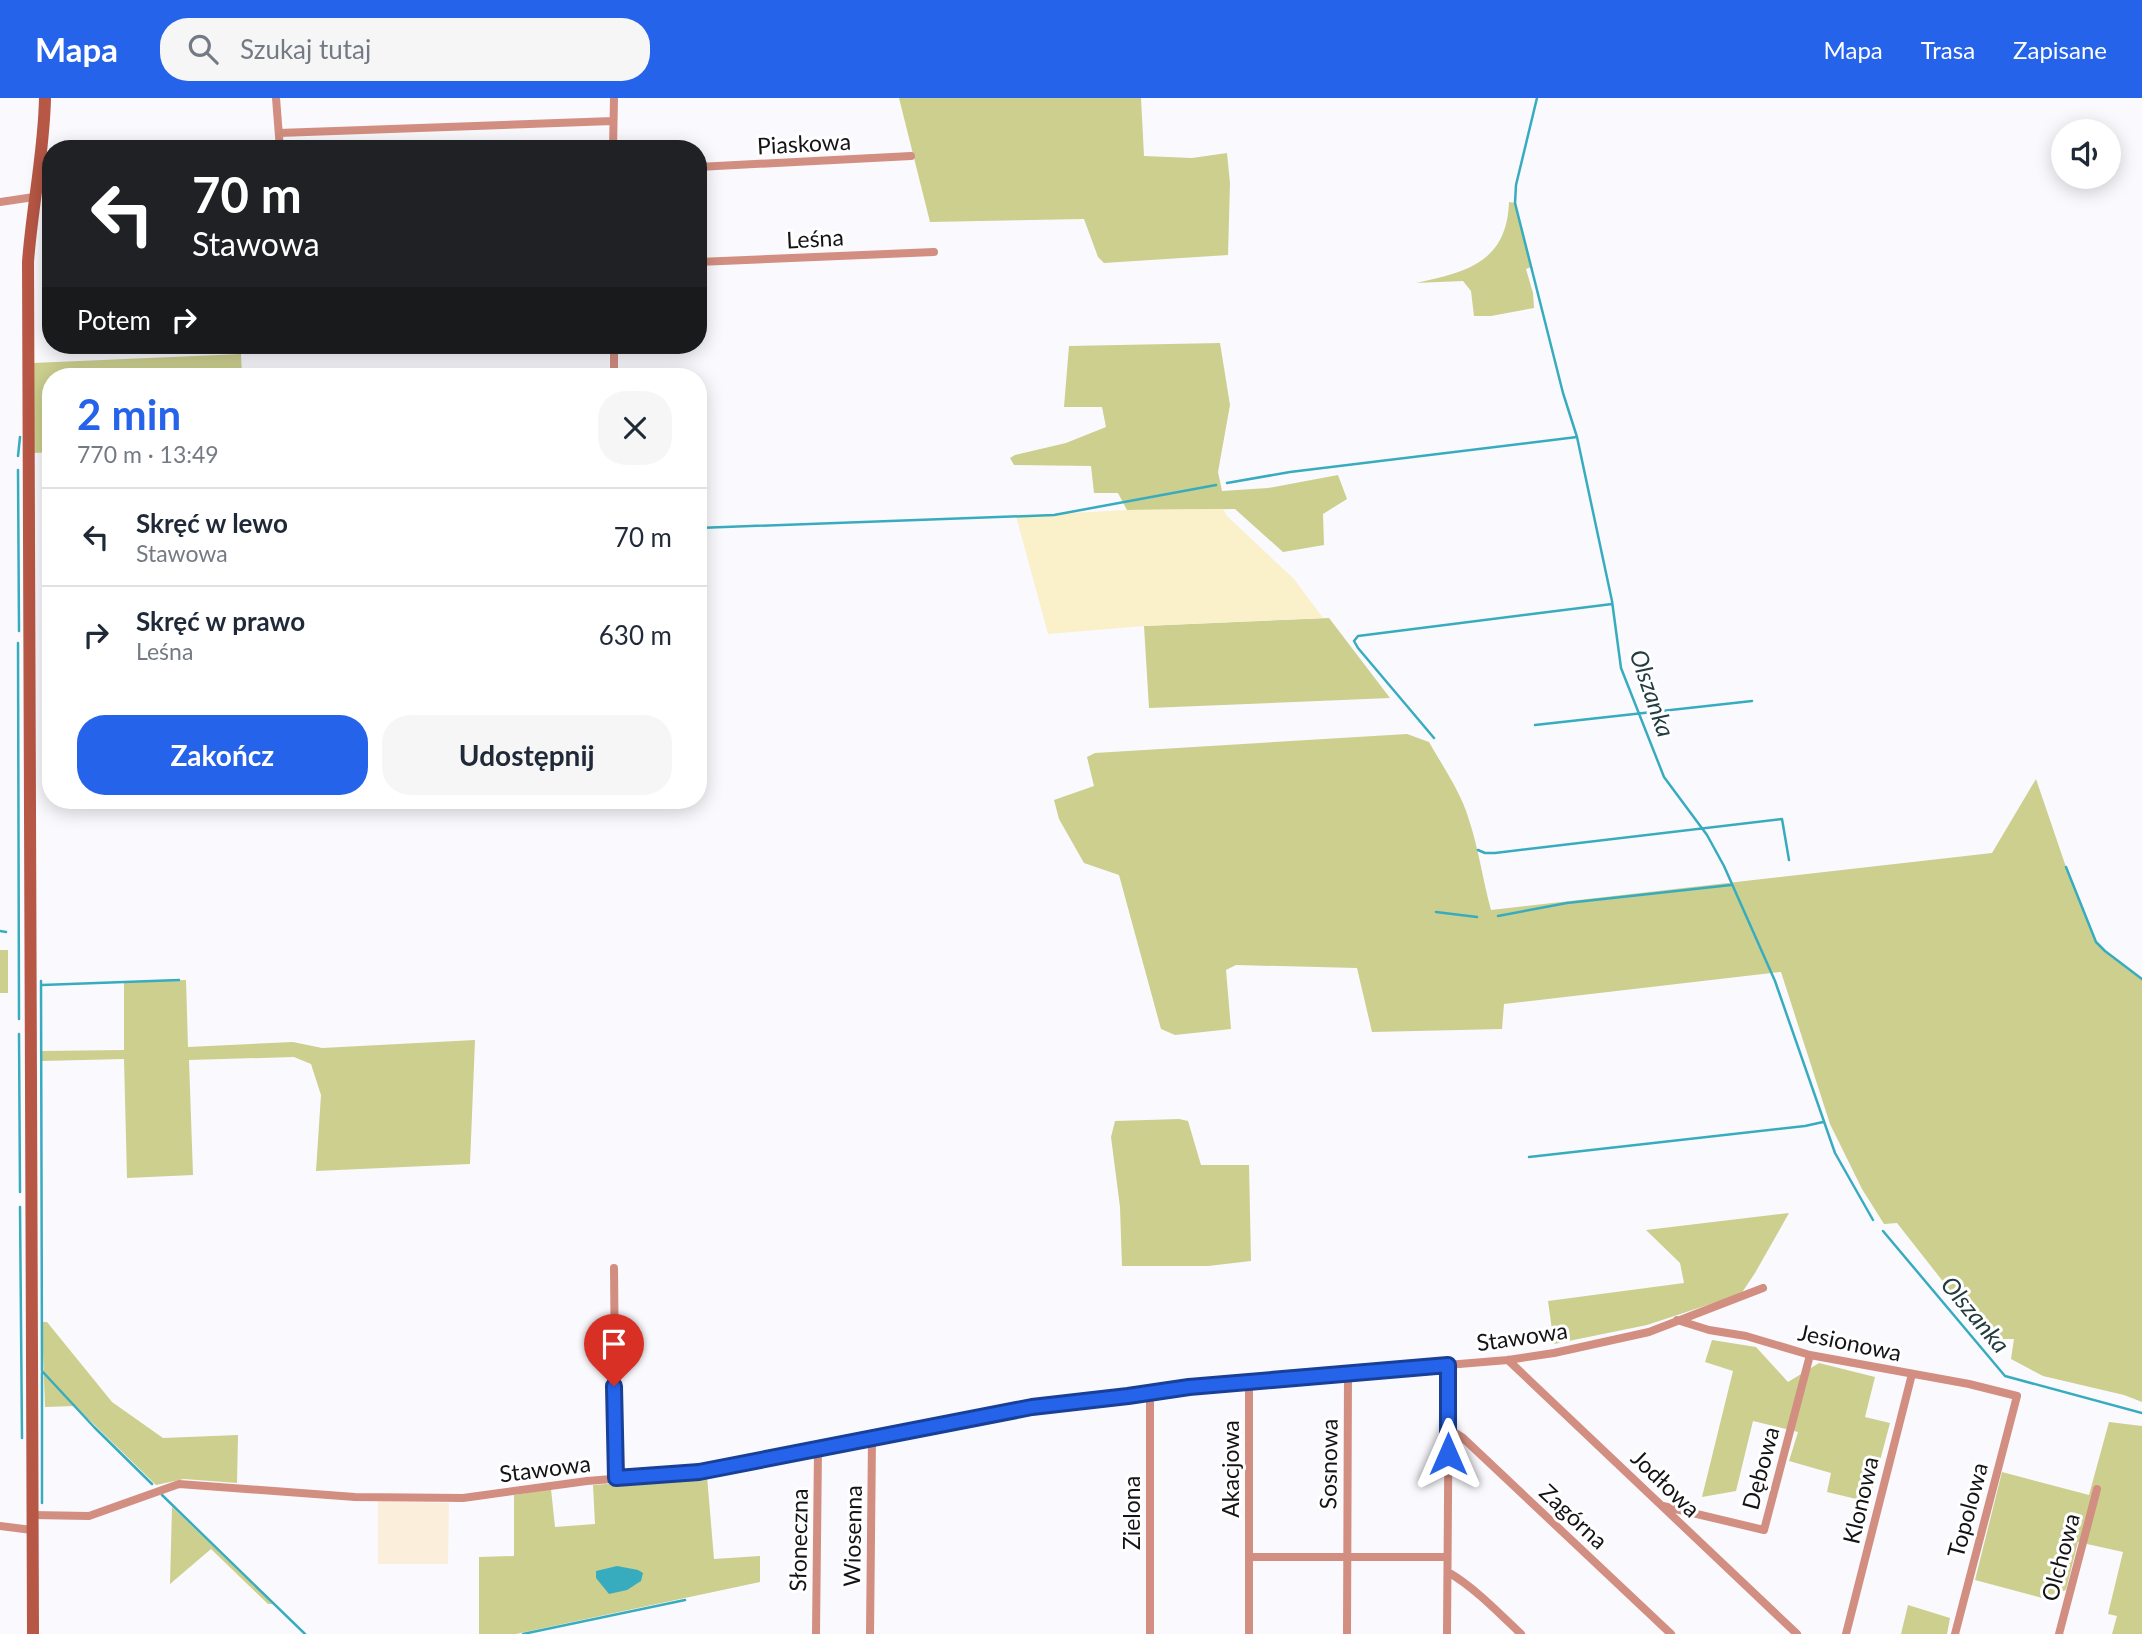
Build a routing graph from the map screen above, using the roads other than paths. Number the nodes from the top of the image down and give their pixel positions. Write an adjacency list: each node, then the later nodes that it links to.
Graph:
1 (45, 98): 6 (main road)
2 (276, 98): 5 (street)
3 (614, 98): 4 (street)
4 (613, 121): 5 (street); 8 (street)
5 (279, 133): 7 (street)
6 (43, 140)
7 (279, 140)
8 (613, 140)
9 (42, 148): 12 (main road)
10 (911, 156): 11 (street, Piaskowa)
11 (707, 167)
12 (34, 197): 13 (street); 33 (main road)
13 (0, 202)
14 (934, 252): 15 (street, Leśna)
15 (707, 262)
16 (614, 1268): 30 (street)
17 (1763, 1288): 18 (street, Stawowa)
18 (1677, 1320): 19 (street, Jesionowa); 20 (street, Stawowa)
19 (1810, 1355): 23 (street, Jesionowa); 32 (street, Dębowa)
20 (1508, 1360): 21 (street, Stawowa); 32 (street, Jodłowa)
21 (1448, 1365): 22 (street, Stawowa); 27 (street)
22 (1348, 1372): 24 (street, Stawowa); 37 (street, Sosnowa)
23 (1912, 1374): 26 (street, Jesionowa); 50 (street, Klonowa)
24 (1249, 1381): 25 (street, Stawowa); 36 (street, Akacjowa)
25 (1150, 1393): 28 (street, Stawowa); 43 (street, Zielona)
26 (2017, 1396): 51 (street, Topolowa)
27 (1448, 1428): 38 (street); 48 (street, Zagórna)
28 (872, 1438): 29 (street, Stawowa); 42 (street, Wiosenna)
29 (818, 1448): 30 (street, Stawowa); 40 (street, Słoneczna)
30 (616, 1478): 33 (street, Stawowa)
31 (2097, 1489): 52 (street, Olchowa)
32 (1662, 1506): 49 (street, Jodłowa)
33 (32, 1515): 35 (main road)
34 (0, 1525): 35 (street)
35 (32, 1530): 41 (main road)
36 (1249, 1557): 37 (street); 44 (street, Akacjowa)
37 (1347, 1557): 38 (street); 45 (street, Sosnowa)
38 (1447, 1557): 39 (street)
39 (1448, 1572): 46 (street); 47 (street)
40 (816, 1633)
41 (33, 1634)
42 (870, 1634)
43 (1150, 1634)
44 (1249, 1634)
45 (1347, 1634)
46 (1447, 1634)
47 (1521, 1634)
48 (1671, 1634)
49 (1797, 1634)
50 (1846, 1634)
51 (1955, 1634)
52 (2059, 1634)

